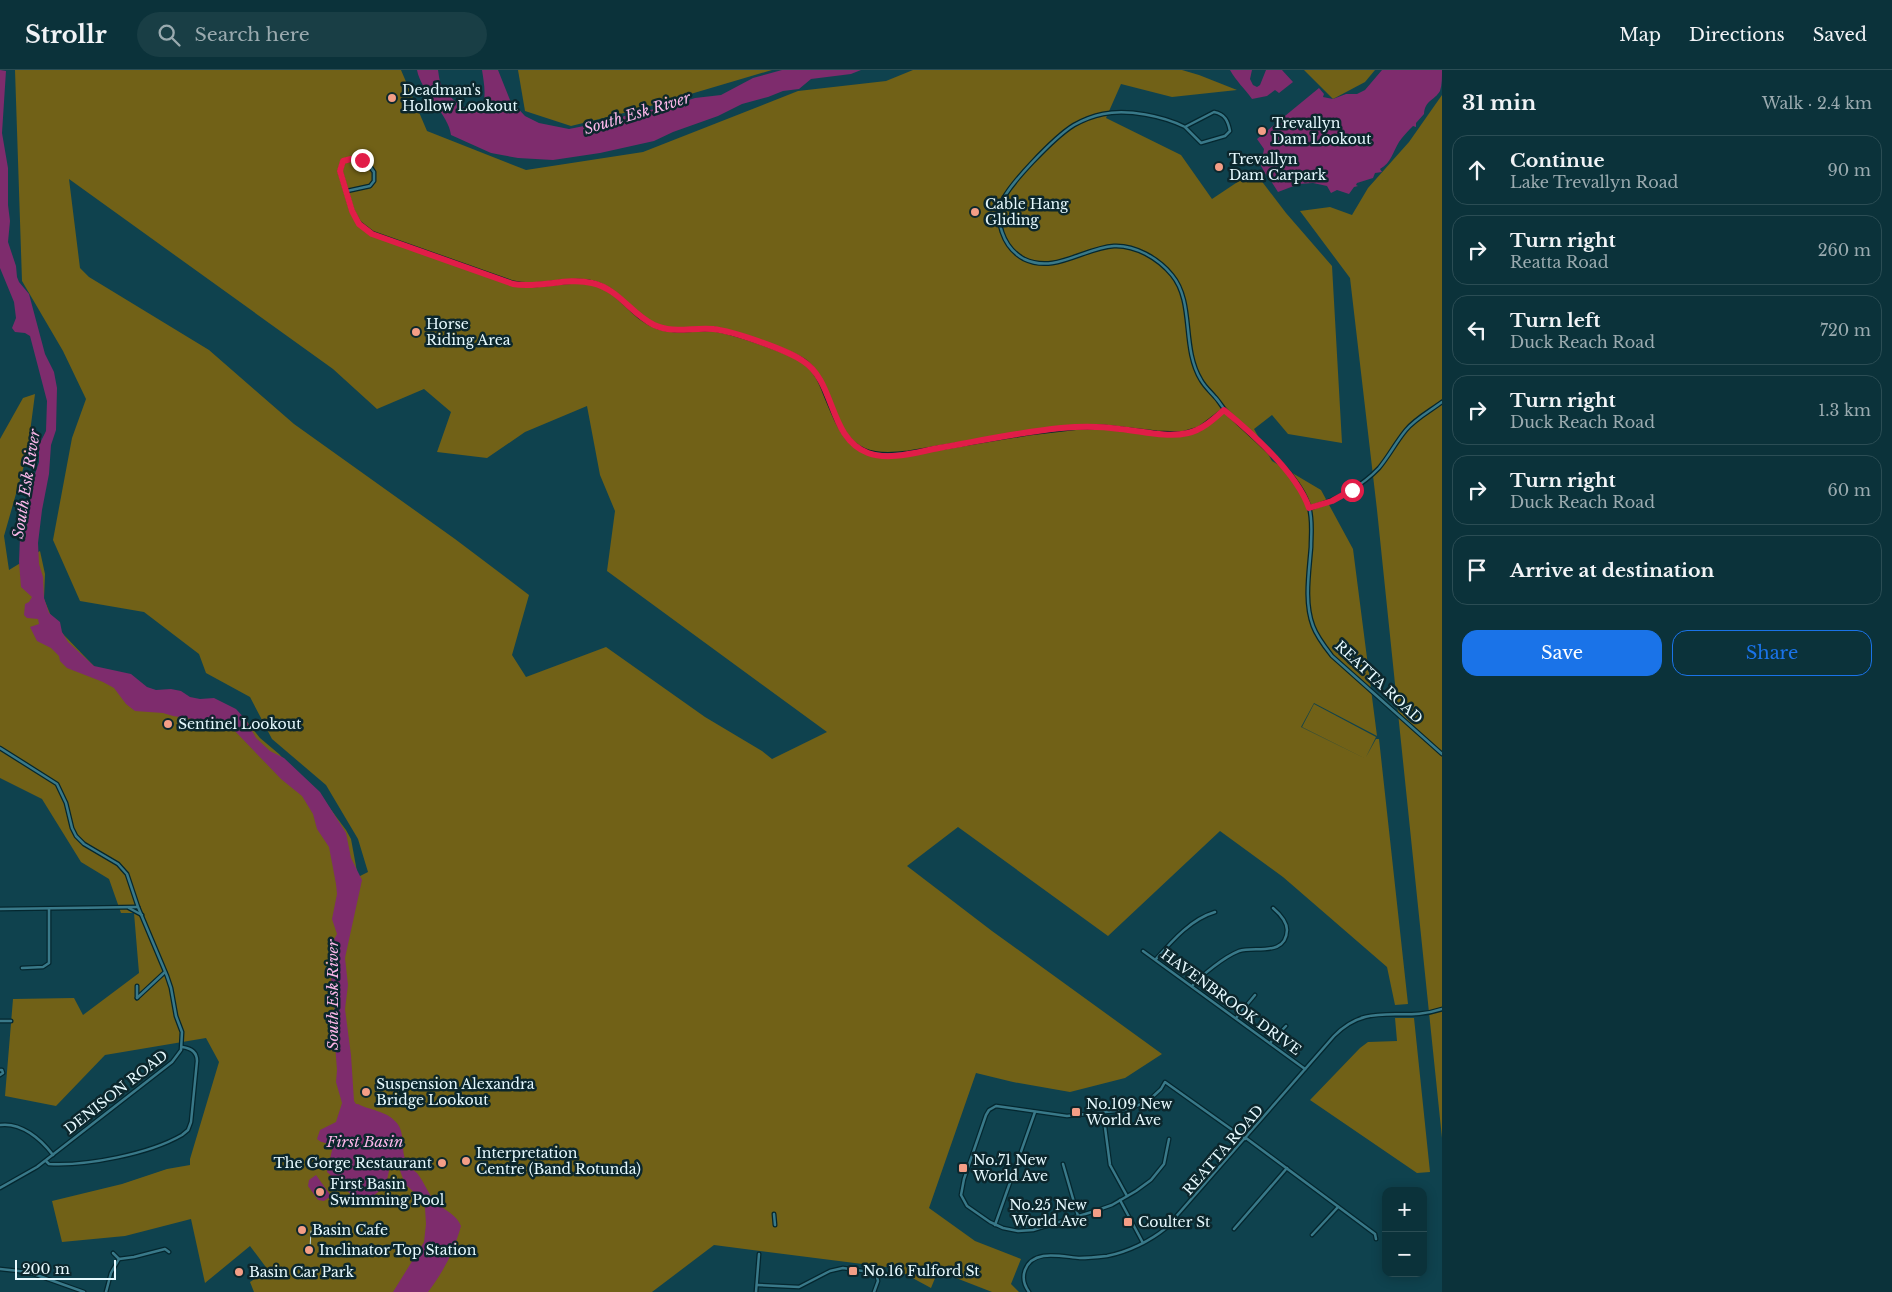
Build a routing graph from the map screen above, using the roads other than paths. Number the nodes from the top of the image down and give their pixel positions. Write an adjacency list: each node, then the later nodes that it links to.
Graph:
1 (1185, 126): 1 (street, REATTA ROAD); 4 (street, REATTA ROAD)
2 (347, 191): 2 (street); 4 (street)
3 (1442, 402): 5 (street)
4 (1224, 410): 5 (street, REATTA ROAD)
5 (1309, 508): 7 (street, REATTA ROAD)
6 (0, 748): 8 (street, DENISON ROAD)
7 (1442, 754)
8 (138, 907): 9 (street); 14 (street, DENISON ROAD)
9 (128, 908): 12 (street); 14 (street)
10 (1273, 908): 20 (street)
11 (0, 909): 12 (street)
12 (49, 909): 17 (street)
13 (1214, 912): 16 (street)
14 (143, 917): 18 (street, DENISON ROAD)
15 (1143, 951): 16 (street, HAVENBROOK DRIVE)
16 (1156, 959): 20 (street, HAVENBROOK DRIVE)
17 (22, 968)
18 (166, 972): 19 (street); 28 (street, DENISON ROAD)
19 (137, 986)
20 (1192, 986): 23 (street, HAVENBROOK DRIVE)
21 (1255, 995): 23 (street)
22 (1442, 1010): 29 (street, REATTA ROAD)
23 (1236, 1018): 27 (street, HAVENBROOK DRIVE)
24 (0, 1021): 25 (street)
25 (11, 1021)
26 (1286, 1026): 27 (street)
27 (1270, 1043): 29 (street, HAVENBROOK DRIVE)
28 (182, 1047): 37 (street, DENISON ROAD); 38 (street)
29 (1305, 1069): 36 (street, REATTA ROAD)
30 (0, 1070): 31 (street)
31 (0, 1075)
32 (1035, 1112): 33 (street); 47 (street); 47 (street)
33 (1103, 1112): 36 (street); 42 (street)
34 (0, 1125): 37 (street)
35 (1169, 1139): 42 (street)
36 (1246, 1139): 40 (street); 52 (street, REATTA ROAD)
37 (52, 1155): 38 (street, DENISON ROAD)
38 (46, 1161): 41 (street, DENISON ROAD)
39 (1063, 1164): 46 (street)
40 (1287, 1168): 44 (street); 49 (street)
41 (0, 1188)
42 (1127, 1196): 43 (street)
43 (1120, 1200): 46 (street); 52 (street)
44 (1338, 1207): 50 (street); 51 (street)
45 (774, 1214): 48 (street)
46 (1078, 1216): 47 (street)
47 (995, 1224)
48 (775, 1225)
49 (1234, 1229)
50 (1312, 1235)
51 (1376, 1239)
52 (1143, 1243): 65 (street, REATTA ROAD)
53 (168, 1246): 54 (street)
54 (165, 1249): 55 (street); 58 (street)
55 (169, 1252)
56 (113, 1253): 58 (street)
57 (759, 1254): 60 (street)
58 (119, 1259): 62 (street)
59 (0, 1270): 61 (street)
60 (757, 1285): 63 (street); 64 (street)
61 (84, 1292)
62 (106, 1292)
63 (756, 1292)
64 (874, 1292)
65 (1028, 1292)

